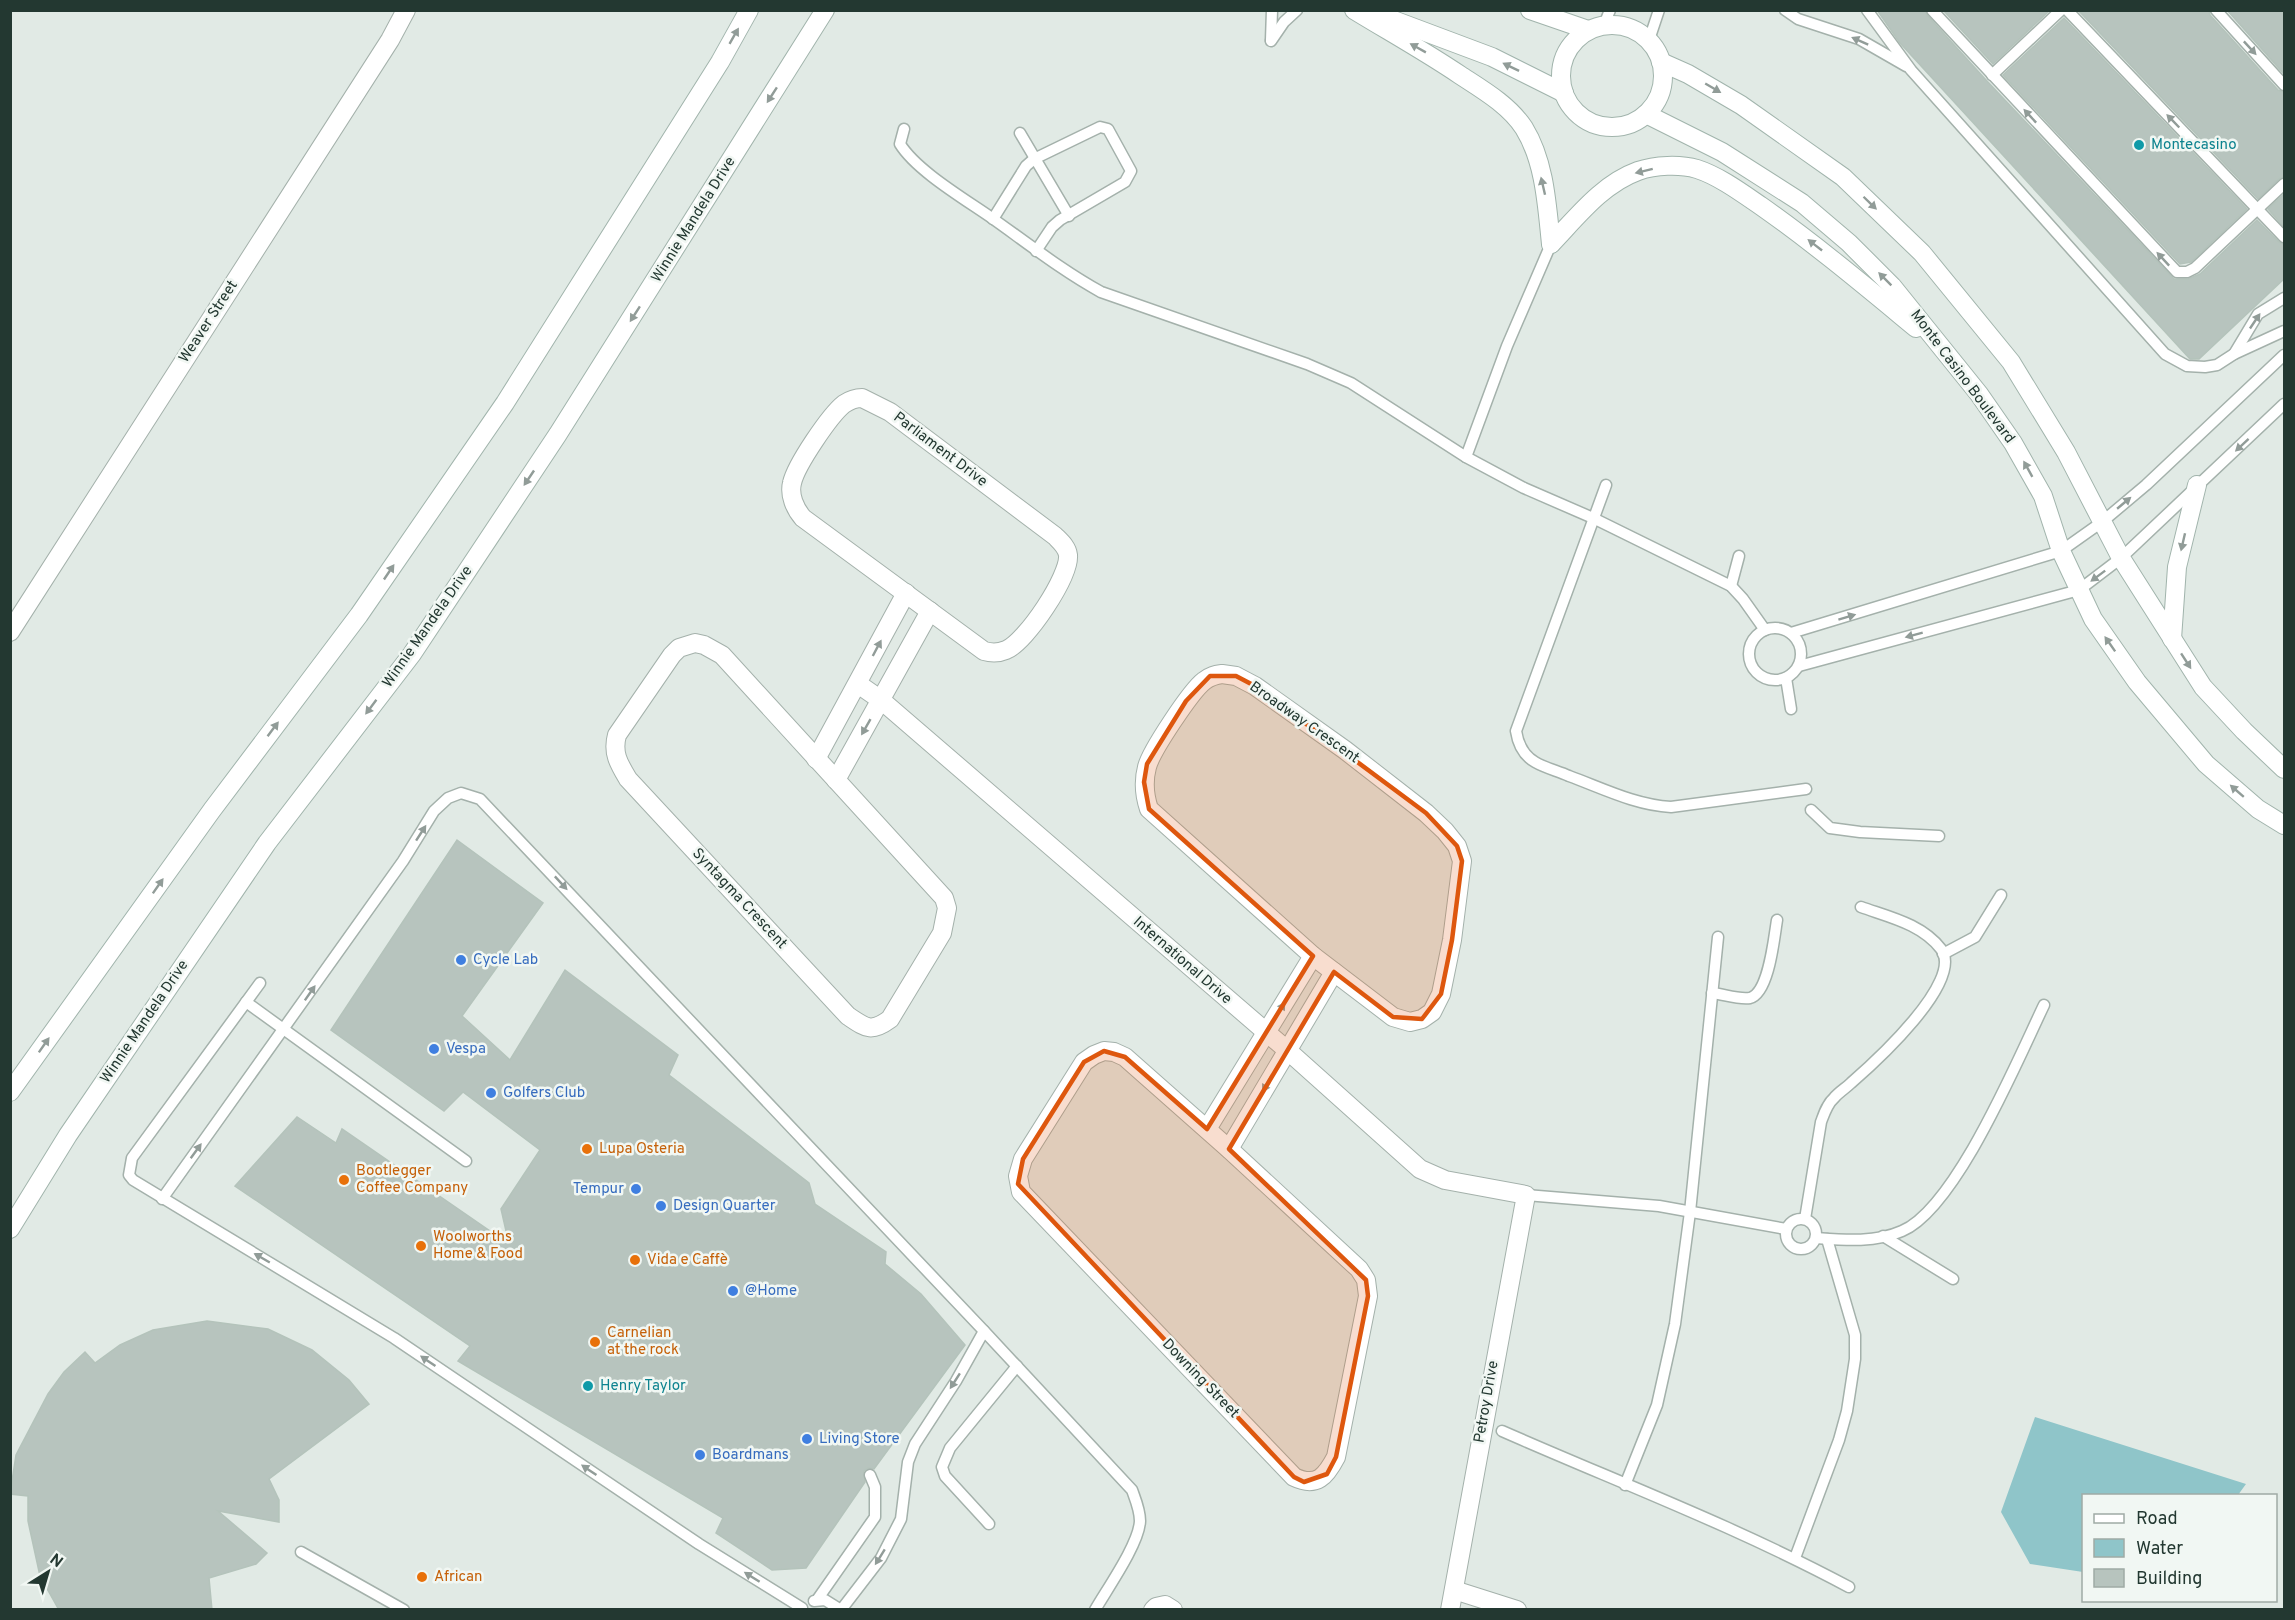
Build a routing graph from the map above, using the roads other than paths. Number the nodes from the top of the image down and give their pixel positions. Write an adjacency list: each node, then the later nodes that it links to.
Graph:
1 (406, 10): 55 (street, Weaver Street)
2 (749, 10): 84 (street, one-way to 2)
3 (825, 10): 19 (street, Winnie Mandela Drive)
4 (832, 10): 19 (street)
5 (1272, 10): 6 (lane)
6 (1297, 10)
7 (1354, 10): 34 (street, one-way to 7)
8 (1367, 10): 24 (street, one-way to 8)
9 (1530, 10): 17 (street)
10 (1659, 10): 18 (lane)
11 (1785, 10): 21 (lane, one-way to 11)
12 (1867, 10): 21 (lane)
13 (1932, 10): 22 (lane)
14 (2061, 10): 22 (lane)
15 (2067, 10): 30 (lane, one-way to 15)
16 (2216, 10): 23 (lane, one-way to 23)
17 (1601, 22): 18 (street); 24 (street)
18 (1649, 40): 20 (street)
19 (804, 46): 92 (street, Winnie Mandela Drive, one-way to 92)
20 (1661, 62): 25 (street); 46 (street, one-way to 46)
21 (1911, 69): 39 (lane)
22 (1992, 75): 30 (lane, one-way to 22)
23 (2284, 85)
24 (1564, 93): 25 (street)
25 (1646, 114): 38 (street, Monte Casino Boulevard, one-way to 25)
26 (904, 129): 32 (lane)
27 (1020, 133): 28 (lane)
28 (1034, 159): 31 (lane); 31 (lane); 32 (lane)
29 (2284, 184): 30 (lane)
30 (2258, 208): 33 (lane)
31 (1069, 216): 35 (lane)
32 (993, 219): 35 (lane)
33 (2284, 237)
34 (1551, 244): 38 (street, one-way to 34); 42 (lane)
35 (1036, 251): 42 (lane)
36 (2284, 298): 39 (lane, one-way to 36)
37 (2284, 331): 39 (lane)
38 (1942, 349): 47 (street, Monte Casino Boulevard, one-way to 38)
39 (2234, 354)
40 (2284, 355): 46 (lane, one-way to 40)
41 (2284, 404): 44 (lane, one-way to 44)
42 (1466, 457): 45 (lane)
43 (1606, 484): 45 (lane)
44 (2197, 485): 49 (lane); 57 (street, one-way to 57)
45 (1593, 518): 50 (lane); 66 (lane)
46 (2102, 522): 47 (lane); 49 (street)
47 (2061, 551): 51 (street, Monte Casino Boulevard); 56 (lane, one-way to 47)
48 (1739, 556): 50 (lane)
49 (2121, 558): 51 (lane, one-way to 51); 57 (street)
50 (1731, 586): 54 (lane)
51 (2079, 590): 58 (lane, one-way to 58); 68 (street, Monte Casino Boulevard, one-way to 51)
52 (906, 593): 53 (street, Parliament Drive); 53 (street, Parliament Drive); 60 (street, one-way to 52)
53 (930, 610): 61 (street)
54 (1765, 630): 56 (lane); 59 (lane)
55 (10, 632)
56 (1791, 633): 58 (lane)
57 (2172, 639): 64 (street, one-way to 64)
58 (1799, 666): 59 (lane)
59 (1786, 678): 62 (lane)
60 (858, 684): 61 (street, International Drive); 63 (street)
61 (881, 700): 65 (street, one-way to 65); 82 (street, International Drive)
62 (1791, 709)
63 (816, 759): 65 (street, Syntagma Crescent); 65 (street, Syntagma Crescent)
64 (2284, 769)
65 (836, 780)
66 (1806, 789)
67 (1810, 810): 69 (lane)
68 (2284, 825)
69 (1939, 836)
70 (2001, 895): 74 (lane)
71 (1861, 907): 74 (lane)
72 (1777, 920): 78 (lane)
73 (1718, 937): 78 (lane)
74 (1943, 954): 91 (lane)
75 (1313, 956): 76 (street, Broadway Crescent); 76 (street, Broadway Crescent); 82 (street, one-way to 75)
76 (1334, 972): 83 (street)
77 (260, 983): 79 (lane)
78 (1712, 993): 90 (lane)
79 (246, 1002): 81 (lane); 89 (lane)
80 (2044, 1005): 94 (lane)
81 (284, 1029): 87 (lane); 89 (lane, one-way to 81); 97 (lane, one-way to 97)
82 (1266, 1033): 83 (street, International Drive); 85 (street)
83 (1287, 1050): 86 (street, one-way to 86); 88 (street, International Drive)
84 (10, 1092)
85 (1207, 1129): 86 (street, Downing Street); 86 (street, Downing Street)
86 (1229, 1149)
87 (466, 1161)
88 (1526, 1195): 90 (lane); 106 (street, Petroy Drive)
89 (162, 1199): 109 (lane, one-way to 89)
90 (1690, 1212): 93 (lane); 101 (lane)
91 (1805, 1219): 93 (lane); 95 (lane)
92 (10, 1229)
93 (1786, 1230): 95 (lane)
94 (1883, 1236): 95 (lane); 96 (lane)
95 (1821, 1238): 104 (lane)
96 (1953, 1279)
97 (984, 1331): 98 (lane); 111 (lane, one-way to 111)
98 (1017, 1366): 102 (lane); 112 (lane)
99 (1502, 1431): 101 (lane)
100 (870, 1475): 107 (lane)
101 (1625, 1485): 104 (lane)
102 (989, 1524)
103 (301, 1552): 108 (lane)
104 (1795, 1558): 105 (lane)
105 (1849, 1587)
106 (1454, 1590): 115 (street, Petroy Drive); 116 (street)
107 (817, 1600): 109 (lane); 111 (lane)
108 (384, 1605): 110 (lane)
109 (802, 1609)
110 (404, 1610)
111 (841, 1610)
112 (1095, 1610)
113 (1153, 1610): 114 (street)
114 (1173, 1610)
115 (1450, 1610)
116 (1517, 1610)

